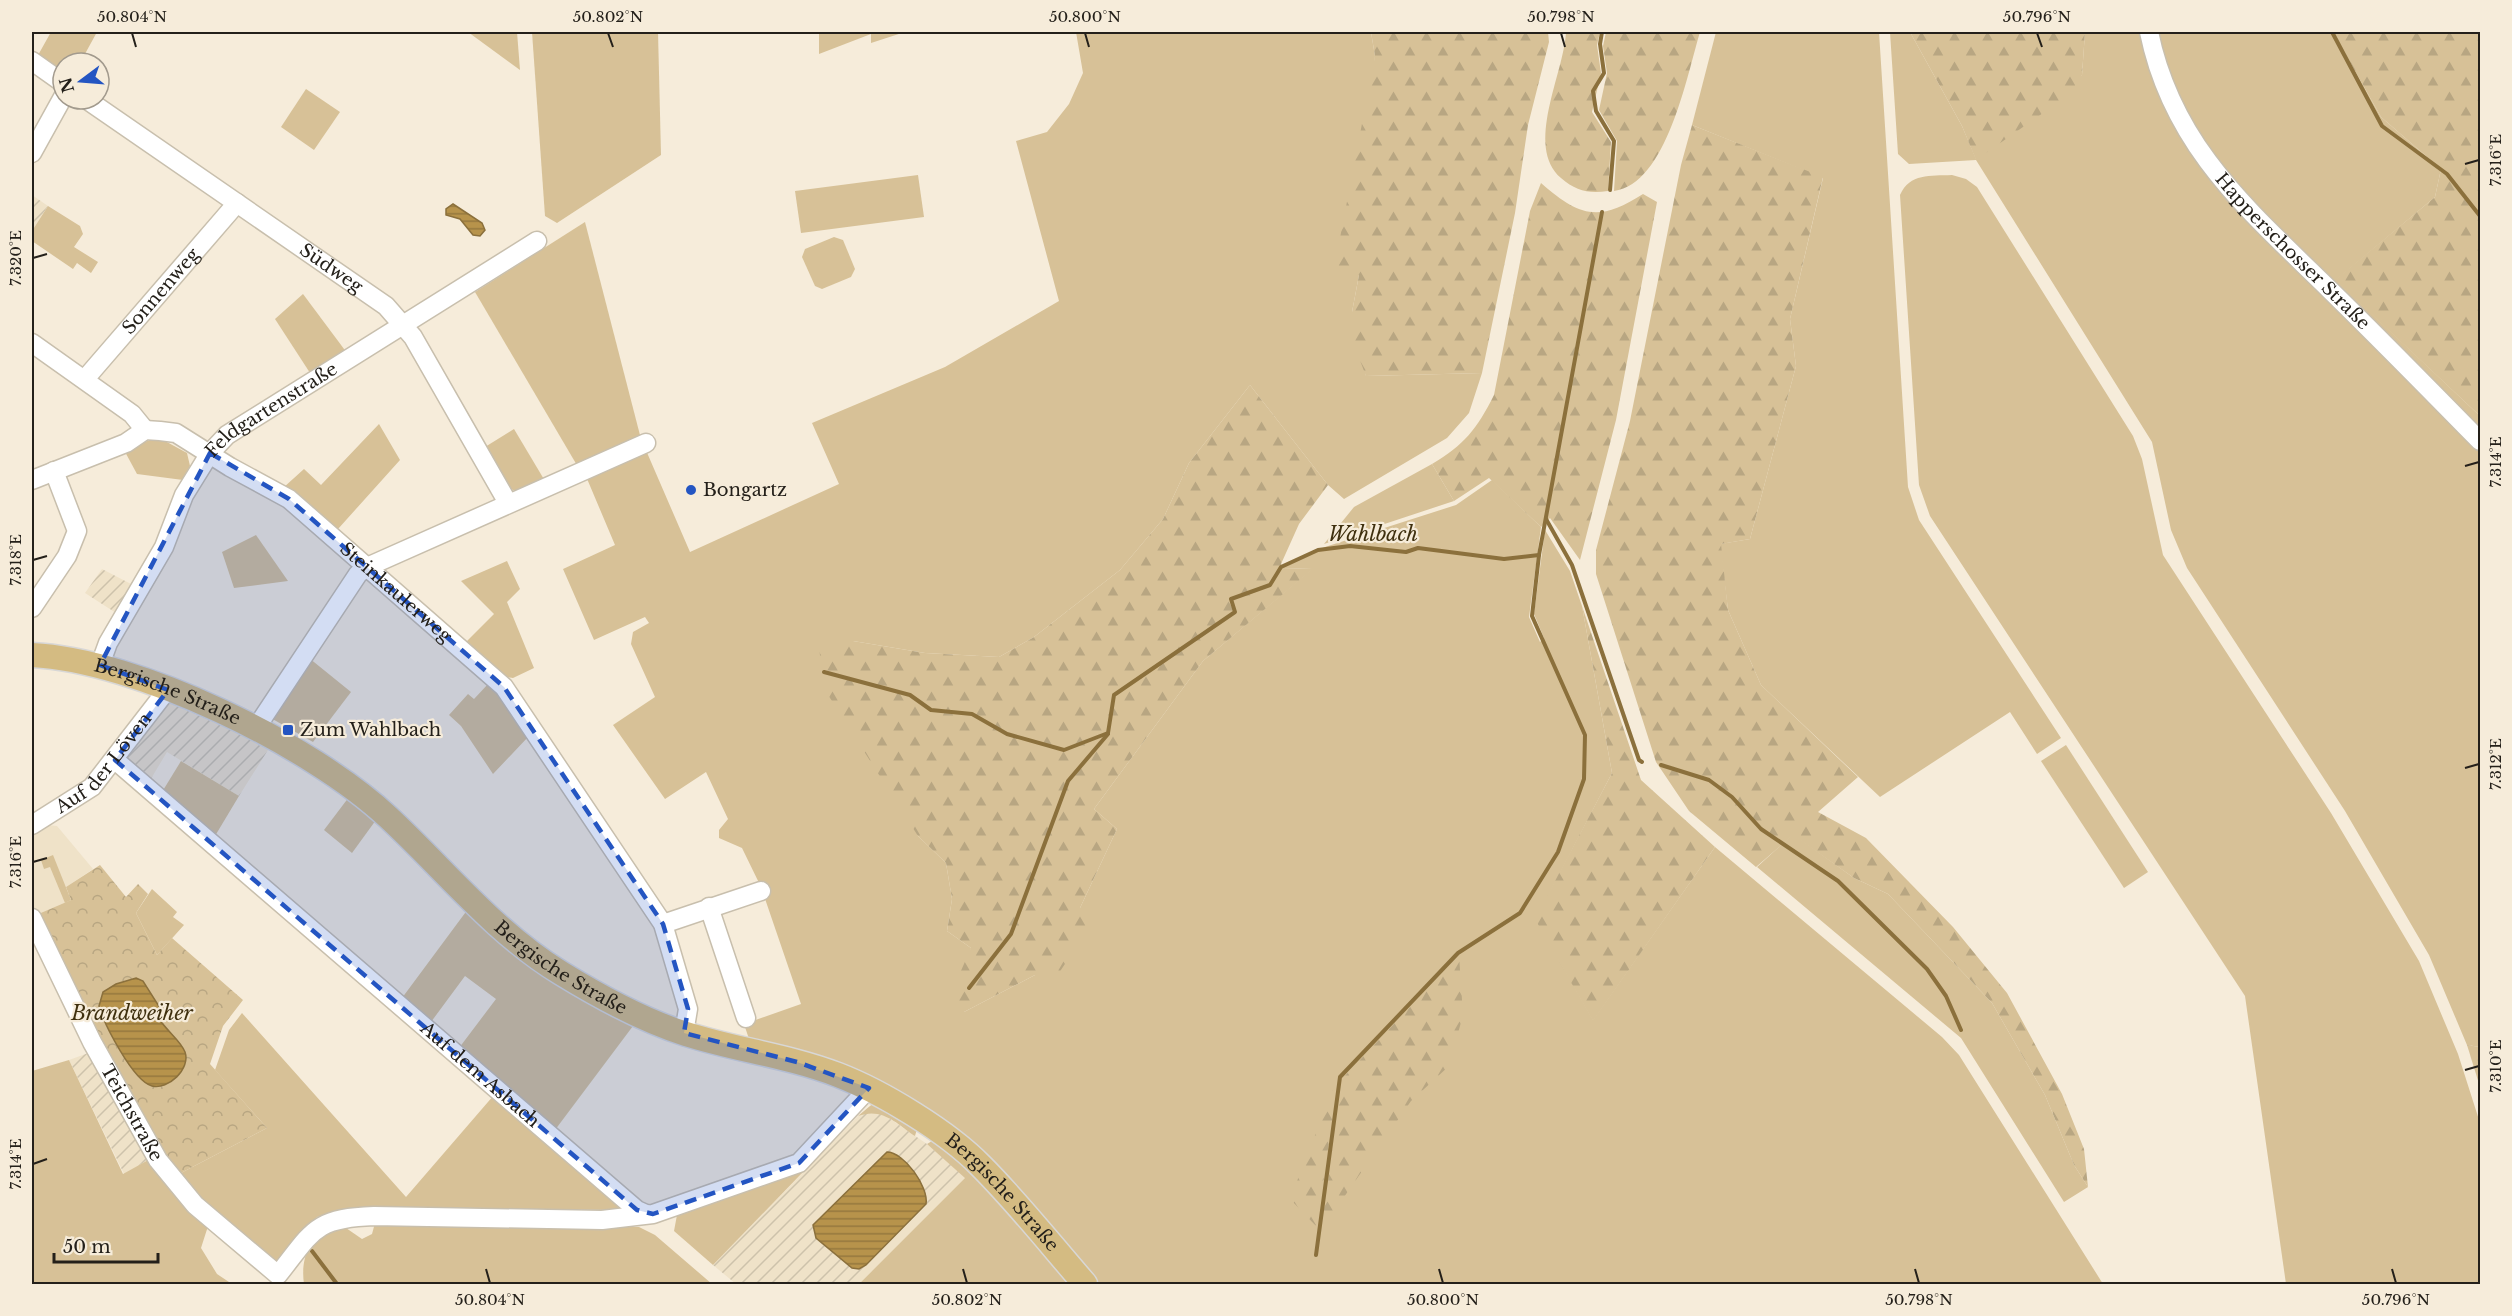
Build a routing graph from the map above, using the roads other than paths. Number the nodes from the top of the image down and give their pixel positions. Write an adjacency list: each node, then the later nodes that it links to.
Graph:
1 (2149, 32): 13 (street, Happerschosser Straße)
2 (32, 61): 3 (street)
3 (51, 74)
4 (55, 111): 6 (street)
5 (103, 111): 7 (street, Südweg)
6 (32, 153)
7 (237, 203): 9 (street, Südweg); 11 (street, Sonnenweg)
8 (537, 241): 9 (street, Feldgartenstraße)
9 (403, 324): 15 (street, Feldgartenstraße); 18 (street, Südweg)
10 (32, 343): 11 (street)
11 (85, 379): 12 (street)
12 (145, 430): 15 (street, Steinkaulerweg); 16 (street)
13 (2481, 441)
14 (646, 443): 18 (street)
15 (210, 453): 19 (street, Steinkaulerweg); 22 (street, Feldgartenstraße)
16 (54, 471): 17 (street); 20 (street)
17 (32, 480)
18 (508, 503): 19 (street)
19 (366, 567): 24 (street); 30 (street, Steinkaulerweg)
20 (32, 608)
21 (32, 655): 22 (main road, Bergische Straße)
22 (100, 665): 23 (main road, Bergische Straße)
23 (167, 690): 24 (main road, Bergische Straße); 25 (street, Auf der Löven)
24 (256, 728): 32 (main road, Bergische Straße)
25 (115, 760): 26 (street, Auf der Löven); 34 (street, Auf dem Asbach)
26 (32, 825)
27 (761, 891): 28 (street)
28 (709, 907): 30 (street); 31 (street)
29 (32, 918): 34 (street, Teichstraße)
30 (663, 924): 32 (street, Steinkaulerweg)
31 (746, 1018)
32 (684, 1033): 33 (main road, Bergische Straße)
33 (869, 1088): 34 (street); 35 (main road, Bergische Straße)
34 (646, 1214)
35 (1085, 1284)

